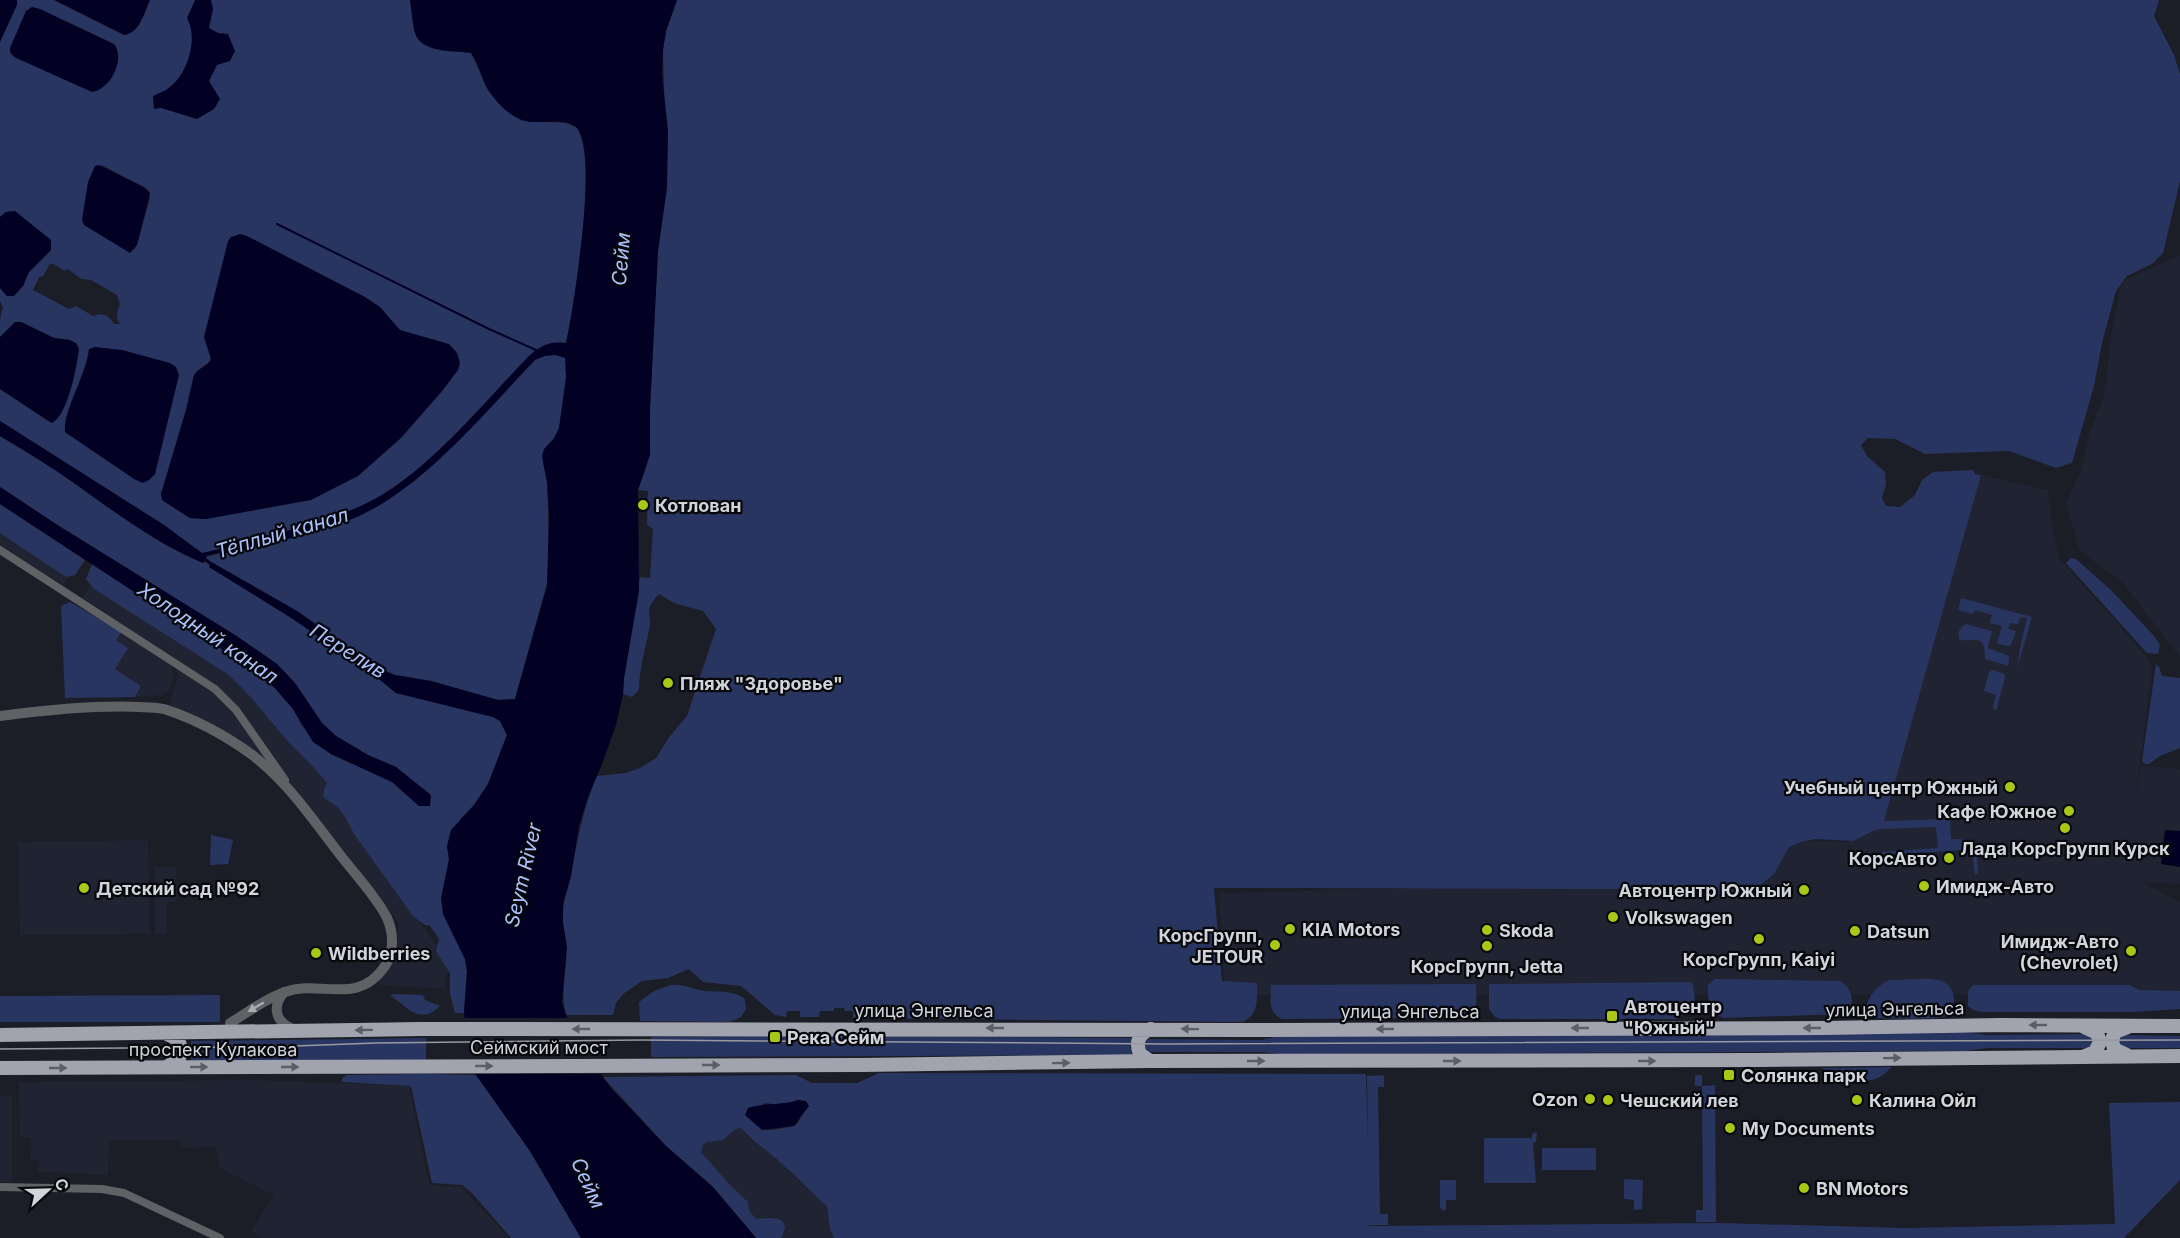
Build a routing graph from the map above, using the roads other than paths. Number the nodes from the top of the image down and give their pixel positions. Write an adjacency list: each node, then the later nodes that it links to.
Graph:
1 (0, 550): 3 (street)
2 (0, 716): 3 (street)
3 (294, 793): 4 (street)
4 (284, 992): 8 (street, one-way to 8); 12 (street)
5 (2074, 1025): 7 (main road, улица Энгельса); 11 (main road, улица Энгельса, one-way to 11); 17 (main road)
6 (2178, 1025): 7 (main road, улица Энгельса)
7 (2139, 1026): 15 (main road)
8 (230, 1028): 12 (main road, проспект Кулакова); 13 (main road, проспект Кулакова)
9 (422, 1029): 10 (main road, Сеймский мост, one-way to 9); 12 (main road, проспект Кулакова, one-way to 12)
10 (639, 1029): 11 (main road, улица Энгельса, one-way to 10)
11 (1151, 1029): 18 (main road)
12 (297, 1031)
13 (167, 1034): 14 (main road, проспект Кулакова); 20 (main road)
14 (0, 1035)
15 (2138, 1056): 16 (main road); 17 (main road)
16 (2180, 1056)
17 (2077, 1057): 18 (main road, one-way to 17)
18 (1149, 1061): 19 (main road, Сеймский мост, one-way to 18)
19 (426, 1066): 20 (main road, проспект Кулакова, one-way to 19)
20 (167, 1067): 21 (main road, проспект Кулакова, one-way to 20)
21 (0, 1068)
22 (0, 1187): 23 (street)
23 (220, 1238)

